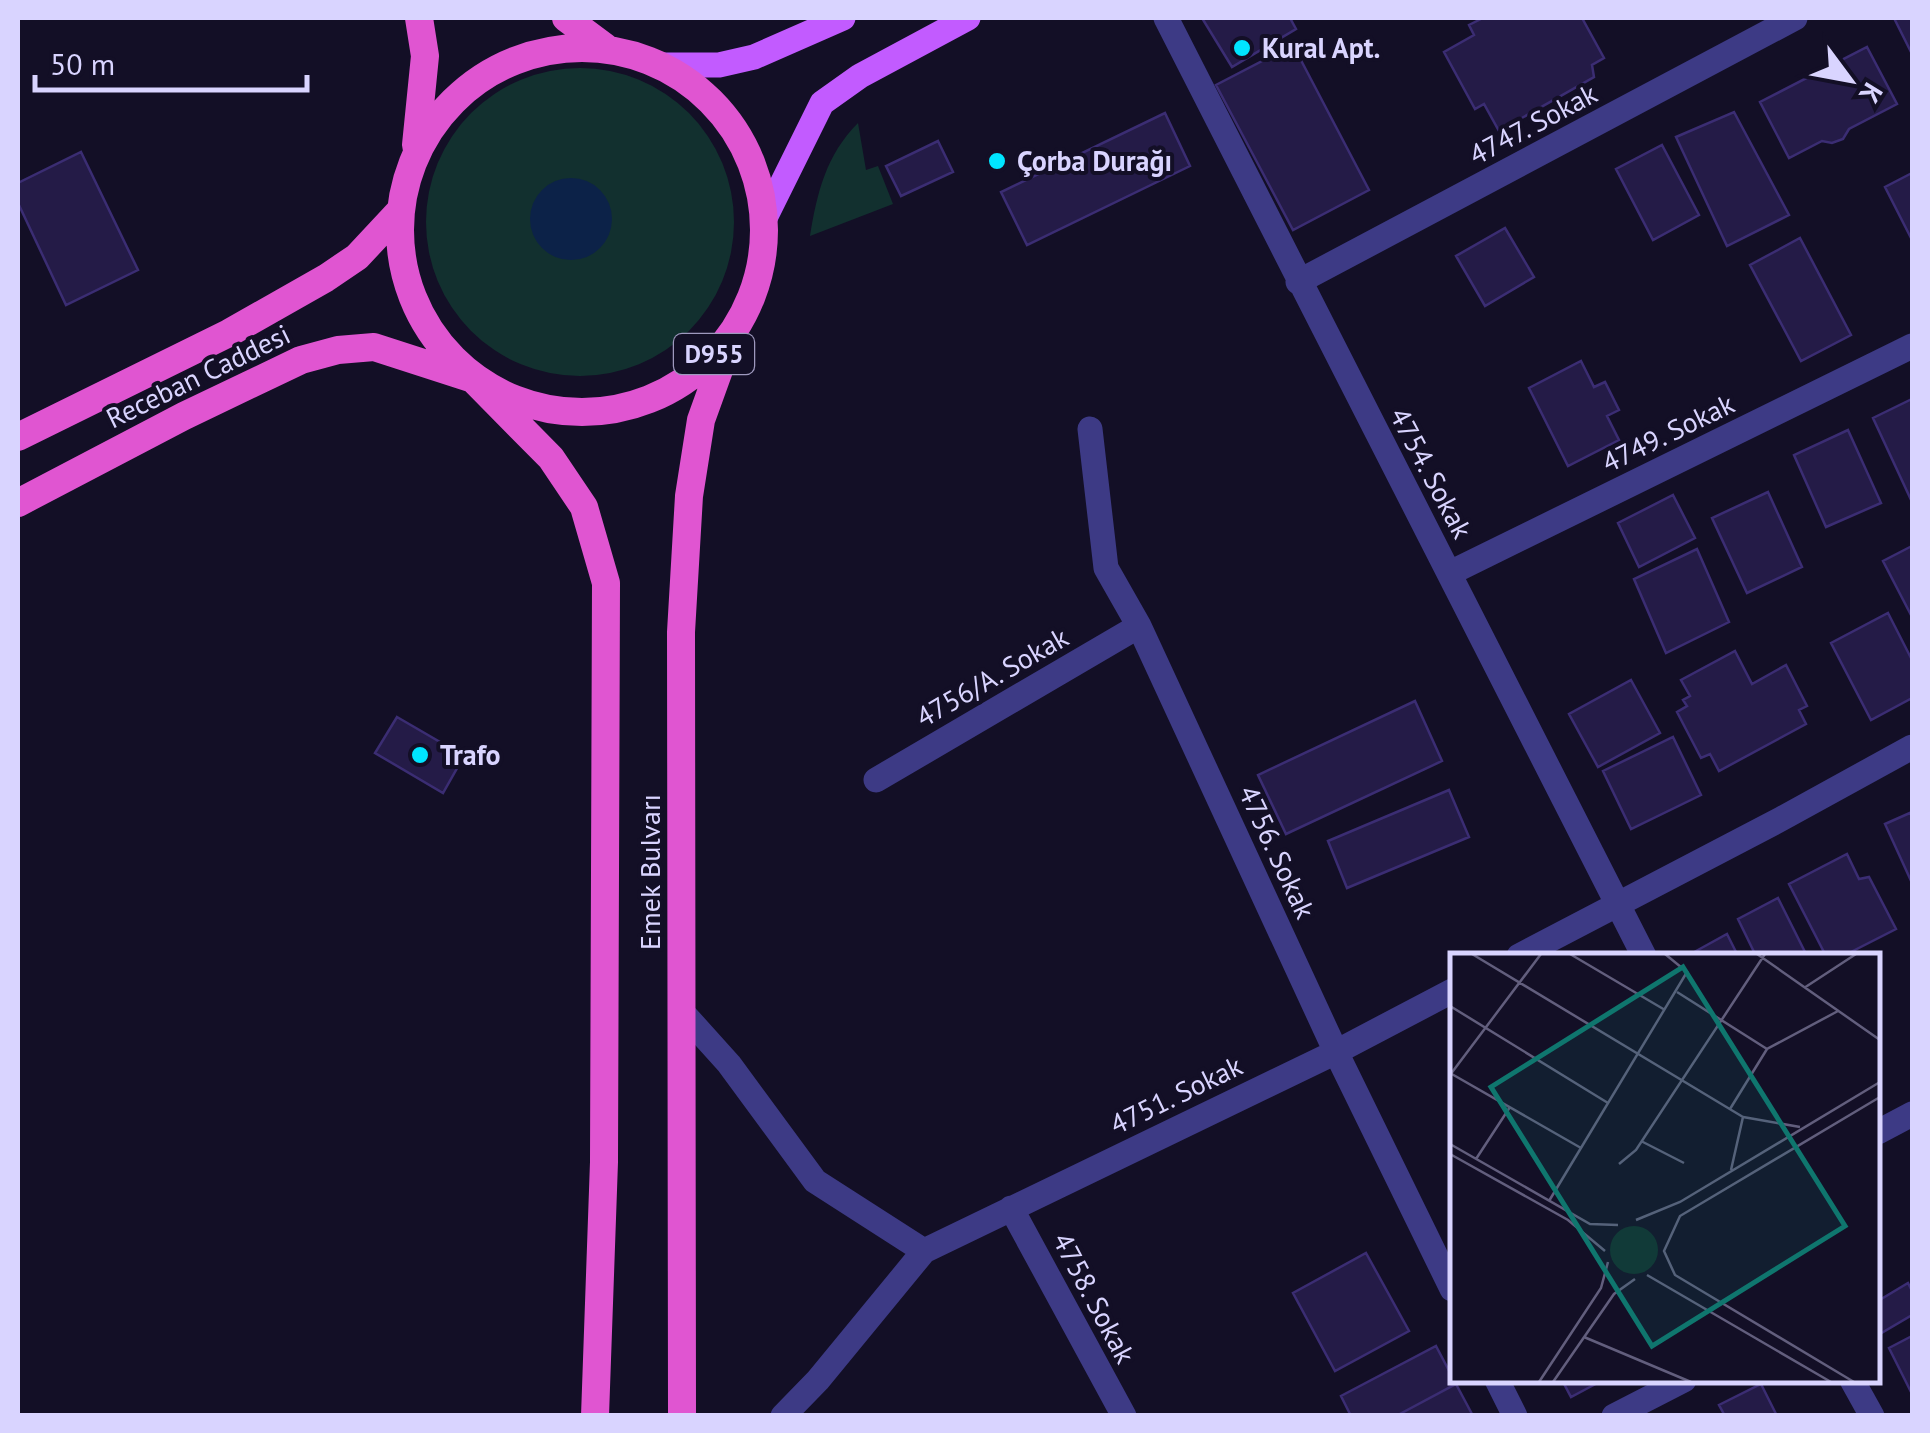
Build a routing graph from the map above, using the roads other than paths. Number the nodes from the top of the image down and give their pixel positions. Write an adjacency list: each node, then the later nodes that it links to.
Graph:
1 (419, 18): 10 (highway)
2 (566, 18): 8 (highway)
3 (842, 18): 9 (main road)
4 (968, 18): 12 (main road)
5 (1166, 18): 13 (street, 4754. Sokak)
6 (1795, 18): 7 (street, 4747. Sokak)
7 (1753, 28): 13 (street, 4747. Sokak)
8 (605, 47): 9 (highway, D955); 10 (highway, D955)
9 (666, 65): 12 (highway, D955)
10 (416, 150): 11 (highway, D955)
11 (399, 212): 16 (highway, D955); 18 (highway, Receban Caddesi / D955)
12 (765, 218): 14 (highway, D955)
13 (1298, 282): 20 (street, 4754. Sokak)
14 (732, 335): 16 (highway, D955); 28 (highway, Emek Bulvarı / D955)
15 (1912, 346): 20 (street, 4749. Sokak)
16 (473, 378): 19 (highway, Receban Caddesi / D955); 38 (highway, Emek Bulvarı / D955)
17 (1090, 429): 21 (street, 4756. Sokak)
18 (18, 437)
19 (18, 503)
20 (1450, 574): 24 (street, 4754. Sokak)
21 (1139, 626): 23 (street, 4756/A. Sokak); 29 (street, 4756. Sokak)
22 (1912, 747): 24 (street)
23 (876, 780)
24 (1619, 903): 25 (street); 26 (street, 4754. Sokak)
25 (1525, 953)
26 (1643, 953)
27 (1450, 991): 29 (street, 4751. Sokak)
28 (683, 1013): 33 (street); 39 (highway, Emek Bulvarı / D955)
29 (1336, 1052): 32 (street, 4751. Sokak); 34 (street, 4756. Sokak)
30 (1912, 1114): 31 (street)
31 (1880, 1131)
32 (1012, 1208): 33 (street, 4751. Sokak); 41 (street, 4758. Sokak)
33 (924, 1250): 40 (street)
34 (1450, 1285)
35 (1499, 1383): 42 (street)
36 (1678, 1383): 43 (street)
37 (1854, 1383): 44 (street)
38 (595, 1416)
39 (682, 1416)
40 (783, 1416)
41 (1124, 1416)
42 (1514, 1416)
43 (1614, 1416)
44 (1872, 1416)

